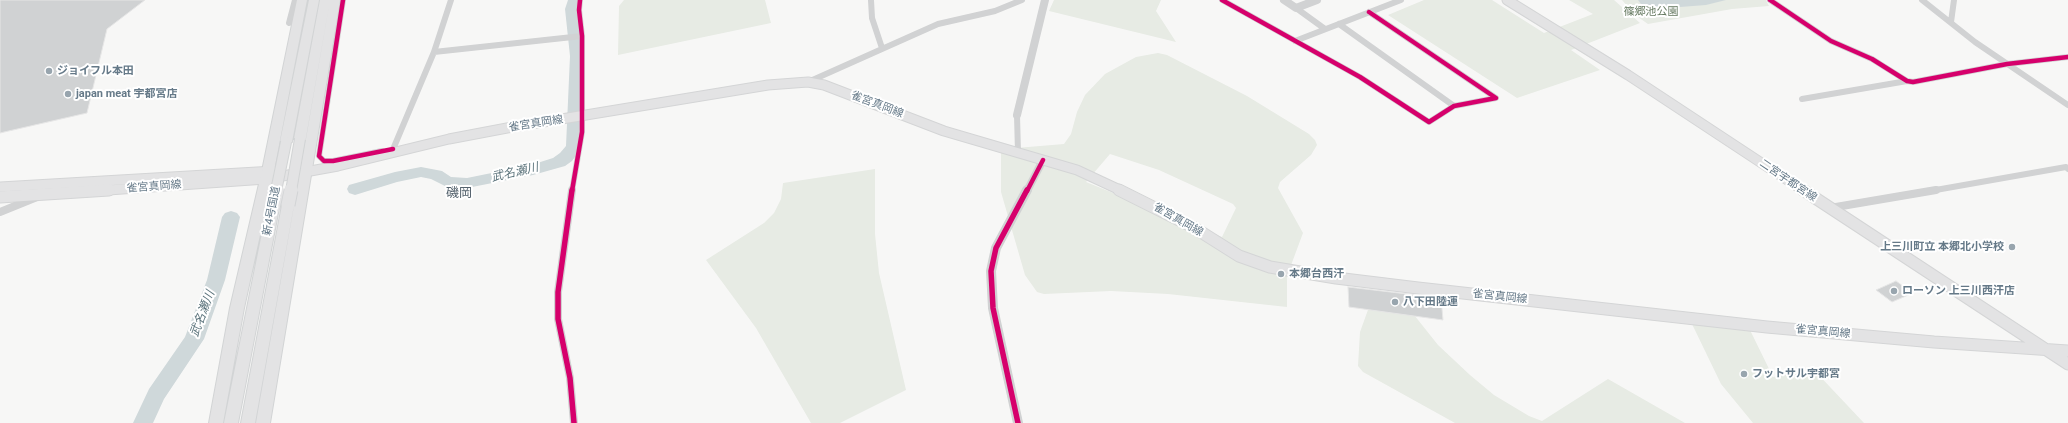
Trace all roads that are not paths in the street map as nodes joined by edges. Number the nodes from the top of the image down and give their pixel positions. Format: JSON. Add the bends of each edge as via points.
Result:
{"nodes":[{"id":1,"x":294,"y":0,"type":"edge"},
{"id":2,"x":302,"y":0,"type":"edge"},
{"id":3,"x":314,"y":0,"type":"edge"},
{"id":4,"x":325,"y":0,"type":"edge"},
{"id":5,"x":335,"y":0,"type":"edge"},
{"id":6,"x":343,"y":0,"type":"edge"},
{"id":7,"x":451,"y":0,"type":"edge"},
{"id":8,"x":580,"y":0,"type":"edge"},
{"id":9,"x":871,"y":0,"type":"edge"},
{"id":10,"x":1022,"y":0,"type":"edge"},
{"id":11,"x":1045,"y":0,"type":"edge"},
{"id":12,"x":1222,"y":0,"type":"edge"},
{"id":13,"x":1284,"y":0,"type":"edge"},
{"id":14,"x":1317,"y":0,"type":"edge"},
{"id":15,"x":1400,"y":0,"type":"edge"},
{"id":16,"x":1508,"y":0,"type":"edge"},
{"id":17,"x":1770,"y":0,"type":"edge"},
{"id":18,"x":1922,"y":0,"type":"edge"},
{"id":19,"x":1954,"y":0,"type":"edge"},
{"id":20,"x":1296,"y":8,"type":"junction"},
{"id":21,"x":1369,"y":12,"type":"junction"},
{"id":22,"x":1951,"y":22,"type":"junction"},
{"id":23,"x":289,"y":23,"type":"dead end"},
{"id":24,"x":1339,"y":24,"type":"junction"},
{"id":25,"x":1325,"y":29,"type":"junction"},
{"id":26,"x":582,"y":36,"type":"junction"},
{"id":27,"x":1295,"y":41,"type":"junction"},
{"id":28,"x":882,"y":48,"type":"junction"},
{"id":29,"x":434,"y":52,"type":"junction"},
{"id":30,"x":2068,"y":57,"type":"edge"},
{"id":31,"x":2007,"y":64,"type":"junction"},
{"id":32,"x":1907,"y":81,"type":"junction"},
{"id":33,"x":808,"y":82,"type":"junction"},
{"id":34,"x":1802,"y":99,"type":"dead end"},
{"id":35,"x":2068,"y":105,"type":"edge"},
{"id":36,"x":1454,"y":106,"type":"junction"},
{"id":37,"x":1017,"y":115,"type":"joint"},
{"id":38,"x":583,"y":116,"type":"junction"},
{"id":39,"x":392,"y":151,"type":"junction"},
{"id":40,"x":1018,"y":153,"type":"junction"},
{"id":41,"x":1043,"y":160,"type":"junction"},
{"id":42,"x":2068,"y":169,"type":"edge"},
{"id":43,"x":306,"y":171,"type":"junction"},
{"id":44,"x":267,"y":175,"type":"junction"},
{"id":45,"x":0,"y":187,"type":"edge"},
{"id":46,"x":39,"y":195,"type":"junction"},
{"id":47,"x":0,"y":197,"type":"edge"},
{"id":48,"x":1830,"y":208,"type":"junction"},
{"id":49,"x":0,"y":212,"type":"edge"},
{"id":50,"x":2047,"y":350,"type":"junction"},
{"id":51,"x":2068,"y":351,"type":"edge"},
{"id":52,"x":2068,"y":364,"type":"edge"},
{"id":53,"x":216,"y":423,"type":"edge"},
{"id":54,"x":231,"y":423,"type":"edge"},
{"id":55,"x":248,"y":423,"type":"edge"},
{"id":56,"x":263,"y":423,"type":"edge"},
{"id":57,"x":574,"y":423,"type":"edge"},
{"id":58,"x":1018,"y":423,"type":"edge"}],
"edges":[{"from":1,"to":23,"type":"street"},
{"from":2,"to":44,"type":"highway"},
{"from":3,"to":54,"type":"highway","name":"新4号国道","bridge":true},
{"from":4,"to":55,"type":"highway","name":"新4号国道","bridge":true},
{"from":5,"to":43,"type":"highway"},
{"from":6,"to":39,"type":"street","via":[[319,156],[324,161],[333,161]]},
{"from":7,"to":29,"type":"street"},
{"from":8,"to":26,"type":"street"},
{"from":9,"to":28,"type":"street","via":[[872,18]]},
{"from":10,"to":28,"type":"street","via":[[995,11],[938,24]]},
{"from":11,"to":37,"type":"street"},
{"from":12,"to":27,"type":"street"},
{"from":13,"to":20,"type":"street"},
{"from":14,"to":20,"type":"street"},
{"from":15,"to":21,"type":"street"},
{"from":16,"to":48,"type":"main road","name":"二宮宇都宮線","via":[[1634,79]]},
{"from":17,"to":32,"type":"street","via":[[1831,41],[1872,59]]},
{"from":18,"to":22,"type":"street"},
{"from":19,"to":22,"type":"street"},
{"from":20,"to":25,"type":"street"},
{"from":21,"to":24,"type":"street"},
{"from":21,"to":36,"type":"street","via":[[1496,98]]},
{"from":22,"to":31,"type":"street"},
{"from":24,"to":25,"type":"street"},
{"from":24,"to":36,"type":"street"},
{"from":25,"to":27,"type":"street"},
{"from":26,"to":29,"type":"street"},
{"from":26,"to":38,"type":"street"},
{"from":27,"to":36,"type":"street","via":[[1360,77],[1430,122]]},
{"from":28,"to":33,"type":"street"},
{"from":29,"to":39,"type":"street"},
{"from":30,"to":31,"type":"street"},
{"from":31,"to":32,"type":"street"},
{"from":31,"to":35,"type":"street"},
{"from":32,"to":34,"type":"street"},
{"from":33,"to":38,"type":"main road","name":"雀宮真岡線","via":[[768,85]]},
{"from":33,"to":40,"type":"main road","name":"雀宮真岡線","via":[[824,85],[944,131]]},
{"from":37,"to":40,"type":"street"},
{"from":38,"to":39,"type":"main road","name":"雀宮真岡線","via":[[466,135]]},
{"from":38,"to":57,"type":"street","via":[[558,292],[558,319],[570,378]]},
{"from":39,"to":43,"type":"main road","name":"雀宮真岡線"},
{"from":40,"to":41,"type":"main road","name":"雀宮真岡線"},
{"from":41,"to":50,"type":"main road","name":"雀宮真岡線","via":[[1077,170],[1144,201],[1193,227],[1239,256],[1286,270],[1418,288],[1759,326]]},
{"from":41,"to":58,"type":"street","via":[[996,248],[991,271],[993,308]]},
{"from":42,"to":48,"type":"street","via":[[2066,167]]},
{"from":43,"to":44,"type":"main road","name":"雀宮真岡線"},
{"from":43,"to":56,"type":"highway"},
{"from":44,"to":45,"type":"main road","name":"雀宮真岡線"},
{"from":44,"to":46,"type":"main road","name":"雀宮真岡線"},
{"from":44,"to":53,"type":"highway","via":[[237,308]]},
{"from":46,"to":47,"type":"main road","name":"雀宮真岡線"},
{"from":46,"to":49,"type":"street"},
{"from":48,"to":50,"type":"main road","name":"二宮宇都宮線"},
{"from":50,"to":51,"type":"main road","name":"雀宮真岡線"},
{"from":50,"to":52,"type":"main road","name":"二宮宇都宮線"}]}
